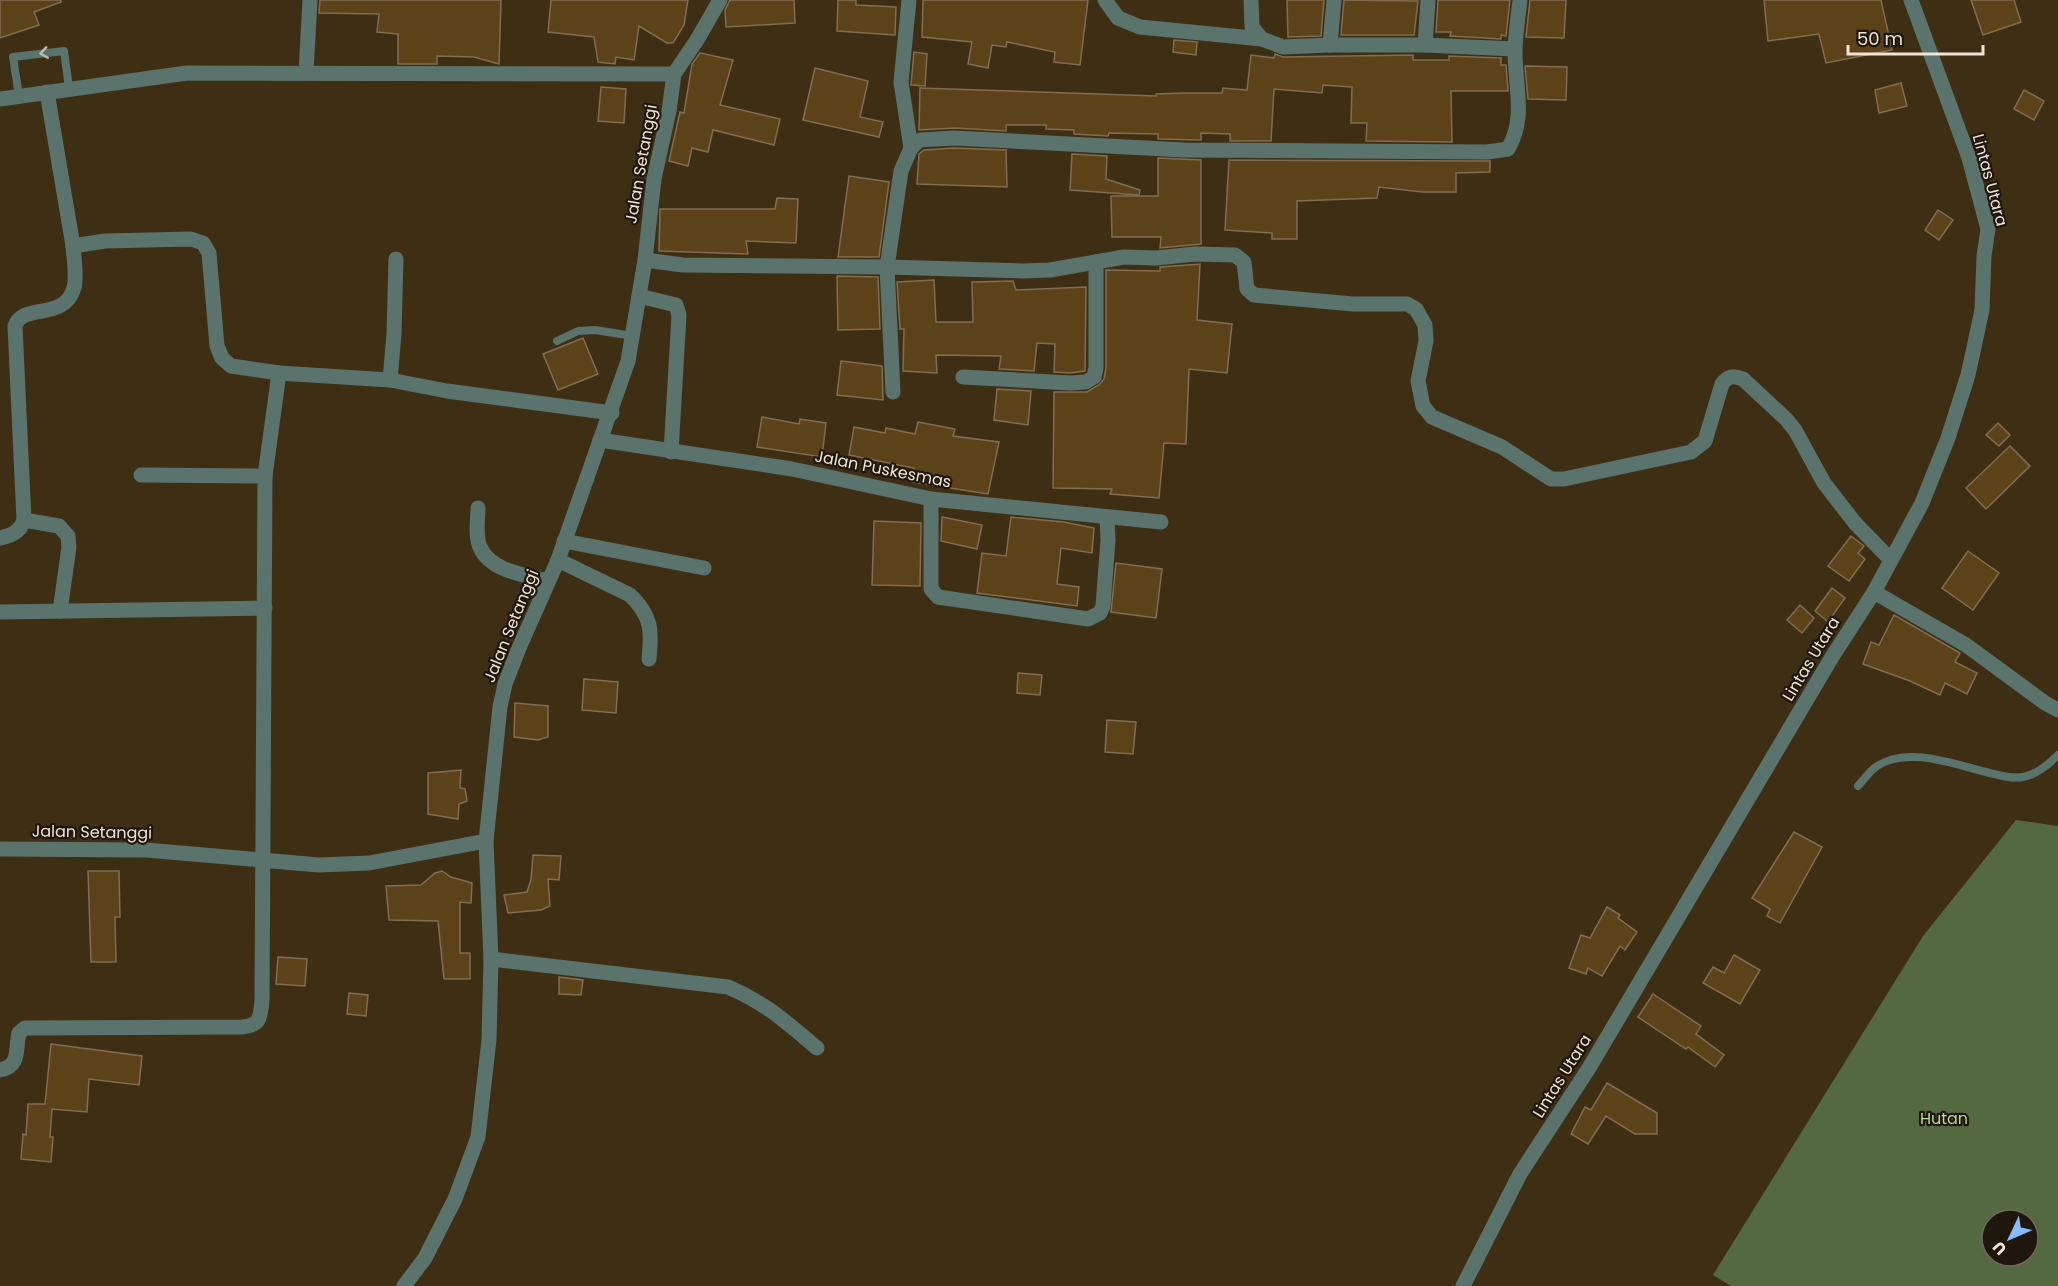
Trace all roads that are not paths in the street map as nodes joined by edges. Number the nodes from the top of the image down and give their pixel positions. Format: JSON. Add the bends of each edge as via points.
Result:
{"nodes":[{"id":1,"x":310,"y":0,"type":"edge"},
{"id":2,"x":720,"y":0,"type":"edge"},
{"id":3,"x":909,"y":0,"type":"edge"},
{"id":4,"x":1106,"y":0,"type":"edge"},
{"id":5,"x":1251,"y":0,"type":"edge"},
{"id":6,"x":1334,"y":0,"type":"edge"},
{"id":7,"x":1428,"y":0,"type":"edge"},
{"id":8,"x":1520,"y":0,"type":"edge"},
{"id":9,"x":1911,"y":0,"type":"edge"},
{"id":10,"x":1262,"y":39,"type":"junction"},
{"id":11,"x":1330,"y":45,"type":"junction"},
{"id":12,"x":1425,"y":45,"type":"junction"},
{"id":13,"x":1515,"y":49,"type":"junction"},
{"id":14,"x":306,"y":72,"type":"junction"},
{"id":15,"x":674,"y":74,"type":"junction"},
{"id":16,"x":69,"y":88,"type":"junction"},
{"id":17,"x":47,"y":92,"type":"junction"},
{"id":18,"x":19,"y":96,"type":"junction"},
{"id":19,"x":0,"y":99,"type":"edge"},
{"id":20,"x":911,"y":148,"type":"junction"},
{"id":21,"x":73,"y":246,"type":"junction"},
{"id":22,"x":396,"y":259,"type":"dead end"},
{"id":23,"x":645,"y":260,"type":"junction"},
{"id":24,"x":1096,"y":262,"type":"junction"},
{"id":25,"x":887,"y":267,"type":"junction"},
{"id":26,"x":639,"y":297,"type":"junction"},
{"id":27,"x":633,"y":336,"type":"junction"},
{"id":28,"x":557,"y":341,"type":"dead end"},
{"id":29,"x":279,"y":373,"type":"junction"},
{"id":30,"x":963,"y":377,"type":"dead end"},
{"id":31,"x":390,"y":380,"type":"junction"},
{"id":32,"x":893,"y":392,"type":"dead end"},
{"id":33,"x":612,"y":413,"type":"junction"},
{"id":34,"x":600,"y":440,"type":"junction"},
{"id":35,"x":671,"y":452,"type":"junction"},
{"id":36,"x":141,"y":475,"type":"dead end"},
{"id":37,"x":265,"y":476,"type":"junction"},
{"id":38,"x":931,"y":499,"type":"junction"},
{"id":39,"x":478,"y":508,"type":"dead end"},
{"id":40,"x":1107,"y":518,"type":"junction"},
{"id":41,"x":24,"y":520,"type":"junction"},
{"id":42,"x":1161,"y":522,"type":"dead end"},
{"id":43,"x":0,"y":538,"type":"edge"},
{"id":44,"x":564,"y":541,"type":"junction"},
{"id":45,"x":558,"y":560,"type":"junction"},
{"id":46,"x":1891,"y":560,"type":"junction"},
{"id":47,"x":704,"y":568,"type":"dead end"},
{"id":48,"x":547,"y":581,"type":"junction"},
{"id":49,"x":1874,"y":592,"type":"junction"},
{"id":50,"x":265,"y":608,"type":"junction"},
{"id":51,"x":60,"y":611,"type":"junction"},
{"id":52,"x":0,"y":612,"type":"edge"},
{"id":53,"x":649,"y":659,"type":"dead end"},
{"id":54,"x":2058,"y":710,"type":"edge"},
{"id":55,"x":2058,"y":755,"type":"edge"},
{"id":56,"x":1858,"y":786,"type":"dead end"},
{"id":57,"x":486,"y":840,"type":"junction"},
{"id":58,"x":0,"y":849,"type":"edge"},
{"id":59,"x":262,"y":860,"type":"junction"},
{"id":60,"x":491,"y":959,"type":"junction"},
{"id":61,"x":817,"y":1048,"type":"dead end"},
{"id":62,"x":0,"y":1070,"type":"edge"},
{"id":63,"x":404,"y":1286,"type":"edge"},
{"id":64,"x":1463,"y":1286,"type":"edge"}],
"edges":[{"from":1,"to":14,"type":"street"},
{"from":2,"to":15,"type":"street","name":"Jalan Setanggi"},
{"from":3,"to":20,"type":"street","via":[[901,82]]},
{"from":4,"to":10,"type":"street","via":[[1118,18],[1140,27]]},
{"from":5,"to":10,"type":"street","via":[[1252,27]]},
{"from":6,"to":11,"type":"street"},
{"from":7,"to":12,"type":"street"},
{"from":8,"to":13,"type":"street"},
{"from":9,"to":46,"type":"street","name":"Lintas Utara","via":[[1968,158],[1988,229],[1982,310],[1968,375],[1922,503]]},
{"from":10,"to":11,"type":"street","via":[[1283,47]]},
{"from":11,"to":12,"type":"street"},
{"from":12,"to":13,"type":"street"},
{"from":13,"to":20,"type":"street","via":[[1519,119],[1508,149],[1184,150],[954,138],[920,140]]},
{"from":14,"to":15,"type":"street"},
{"from":14,"to":16,"type":"street","via":[[187,73]]},
{"from":15,"to":23,"type":"street","name":"Jalan Setanggi","via":[[654,179]]},
{"from":16,"to":17,"type":"street"},
{"from":16,"to":18,"type":"lane","one_way":true,"via":[[64,51],[13,57]]},
{"from":17,"to":18,"type":"street"},
{"from":17,"to":21,"type":"street"},
{"from":18,"to":19,"type":"street"},
{"from":20,"to":25,"type":"street","via":[[901,171]]},
{"from":21,"to":29,"type":"street","via":[[105,241],[198,240],[209,254],[217,346],[222,358],[231,366]]},
{"from":21,"to":41,"type":"street","via":[[75,286],[70,298],[49,311],[19,317],[15,326]]},
{"from":22,"to":31,"type":"street"},
{"from":23,"to":25,"type":"street","via":[[683,266]]},
{"from":23,"to":26,"type":"street","name":"Jalan Setanggi"},
{"from":24,"to":25,"type":"street","via":[[1023,272]]},
{"from":24,"to":30,"type":"street","via":[[1094,377],[1086,382]]},
{"from":24,"to":46,"type":"street","via":[[1124,257],[1234,255],[1244,262],[1247,289],[1254,295],[1353,304],[1407,304],[1416,309],[1425,326],[1418,381],[1423,406],[1432,417],[1503,447],[1551,479],[1691,452],[1705,441],[1722,384],[1735,376],[1790,424],[1824,483]]},
{"from":25,"to":32,"type":"street"},
{"from":26,"to":27,"type":"street","name":"Jalan Setanggi"},
{"from":26,"to":35,"type":"street","via":[[676,305],[679,315]]},
{"from":27,"to":28,"type":"lane","via":[[595,330]]},
{"from":27,"to":33,"type":"street","name":"Jalan Setanggi"},
{"from":29,"to":31,"type":"street"},
{"from":29,"to":37,"type":"street"},
{"from":31,"to":33,"type":"street"},
{"from":33,"to":34,"type":"street","name":"Jalan Setanggi"},
{"from":34,"to":35,"type":"street","name":"Jalan Puskesmas"},
{"from":34,"to":44,"type":"street","name":"Jalan Setanggi"},
{"from":35,"to":38,"type":"street","name":"Jalan Puskesmas","via":[[792,470]]},
{"from":36,"to":37,"type":"street"},
{"from":37,"to":50,"type":"street"},
{"from":38,"to":40,"type":"street","name":"Jalan Puskesmas"},
{"from":38,"to":40,"type":"street","via":[[931,589],[938,597],[1088,619],[1100,613],[1103,606]]},
{"from":39,"to":48,"type":"street","via":[[479,546],[489,559]]},
{"from":40,"to":42,"type":"street","name":"Jalan Puskesmas"},
{"from":41,"to":43,"type":"street","via":[[13,534]]},
{"from":41,"to":51,"type":"street","via":[[58,526],[68,536]]},
{"from":44,"to":45,"type":"street","name":"Jalan Setanggi"},
{"from":44,"to":47,"type":"street"},
{"from":45,"to":48,"type":"street","name":"Jalan Setanggi"},
{"from":45,"to":53,"type":"street","via":[[630,595],[638,603],[652,636]]},
{"from":46,"to":49,"type":"street","name":"Lintas Utara"},
{"from":48,"to":57,"type":"street","name":"Jalan Setanggi","via":[[505,684]]},
{"from":49,"to":54,"type":"street","via":[[1966,645]]},
{"from":49,"to":64,"type":"street","name":"Lintas Utara","via":[[1589,1068],[1520,1174]]},
{"from":50,"to":51,"type":"street"},
{"from":50,"to":59,"type":"street"},
{"from":51,"to":52,"type":"street"},
{"from":55,"to":56,"type":"lane","via":[[2047,766],[2024,777],[1907,757],[1877,766]]},
{"from":57,"to":59,"type":"street","name":"Jalan Setanggi","via":[[369,863],[319,865]]},
{"from":57,"to":60,"type":"street"},
{"from":58,"to":59,"type":"street","name":"Jalan Setanggi","via":[[146,850]]},
{"from":59,"to":62,"type":"street","via":[[262,1001],[256,1023],[242,1027],[25,1028],[20,1033],[17,1058]]},
{"from":60,"to":61,"type":"street","via":[[728,987],[769,1008]]},
{"from":60,"to":63,"type":"street","via":[[489,1040],[478,1137],[455,1199],[425,1258]]}]}
